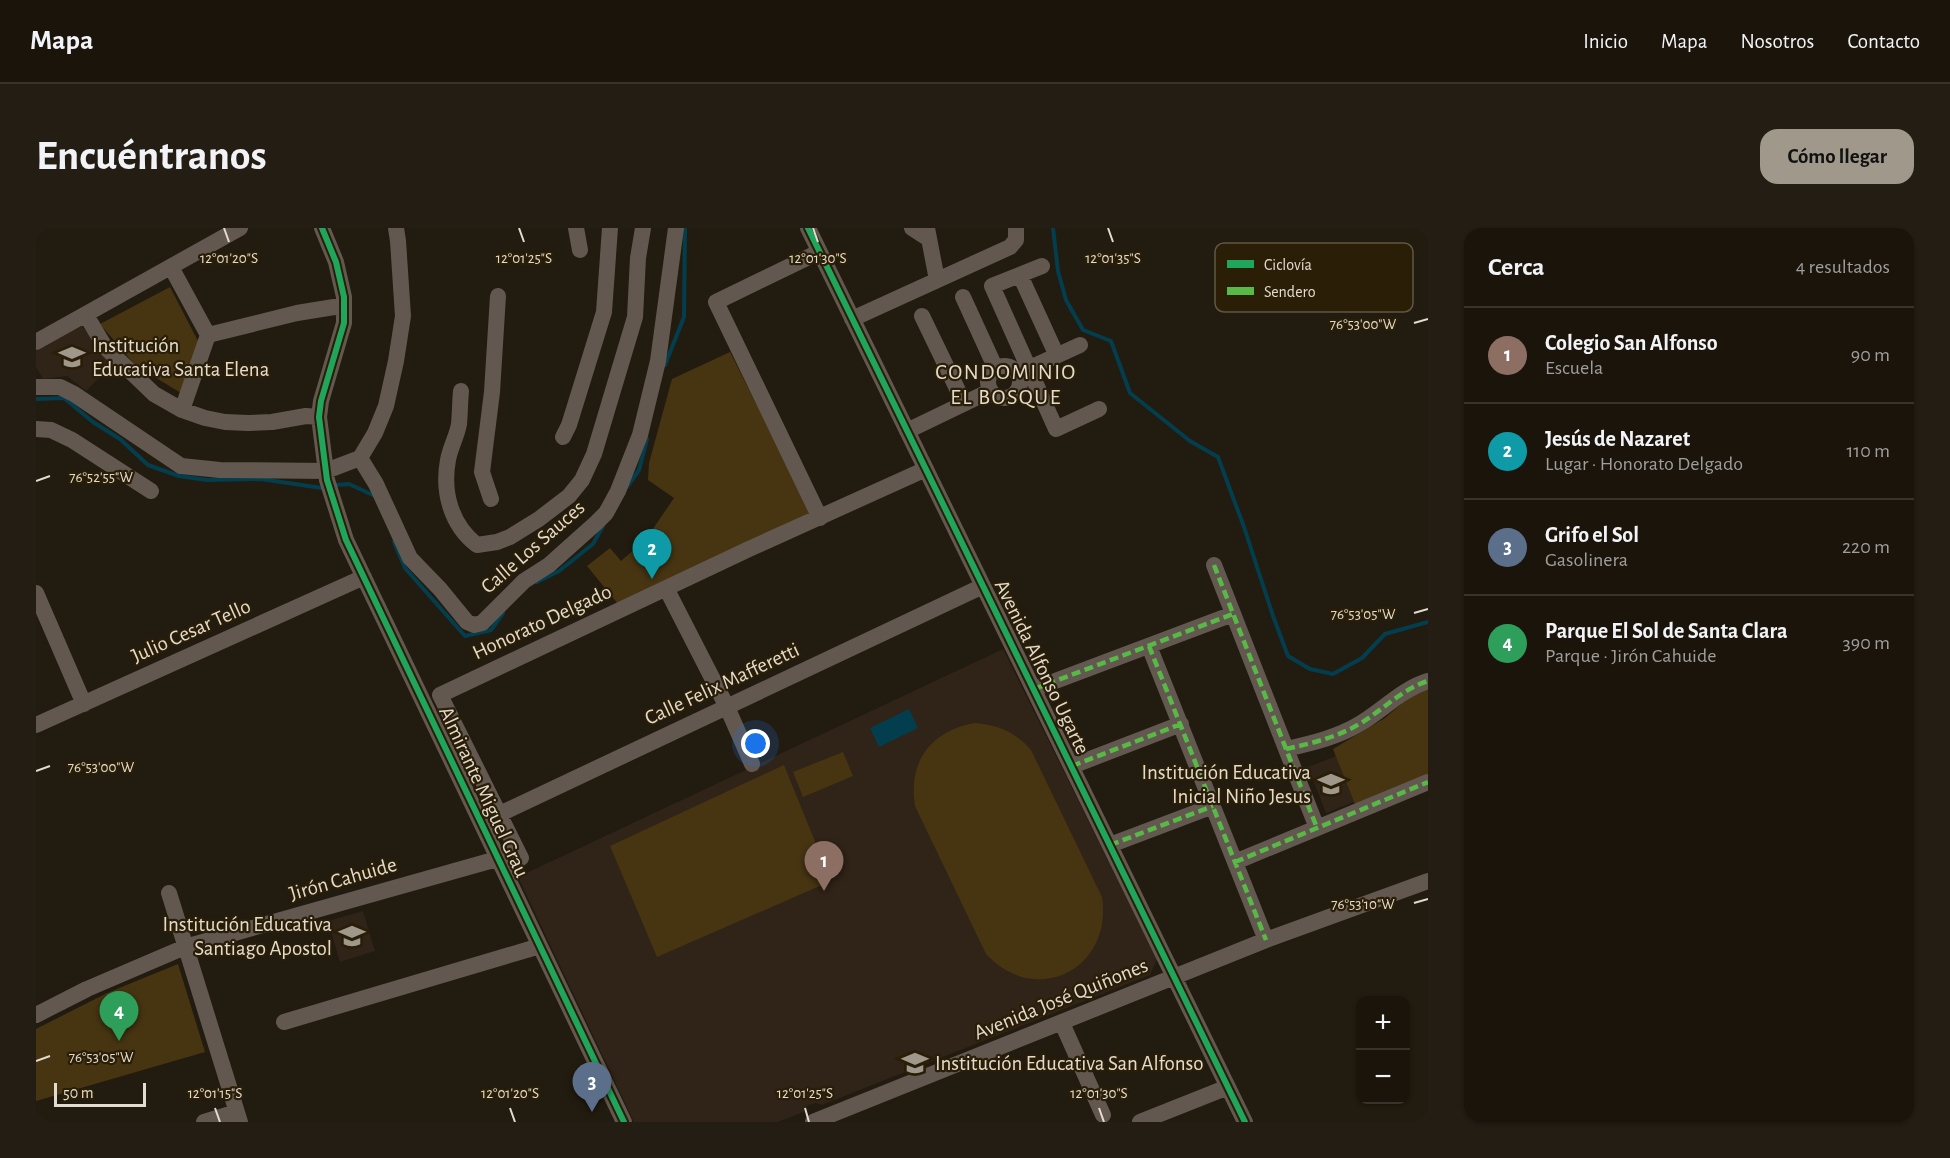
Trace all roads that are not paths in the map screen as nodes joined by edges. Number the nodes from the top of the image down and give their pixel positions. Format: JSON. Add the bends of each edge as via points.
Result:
{"nodes":[{"id":1,"x":240,"y":228,"type":"edge"},
{"id":2,"x":322,"y":228,"type":"edge"},
{"id":3,"x":396,"y":228,"type":"edge"},
{"id":4,"x":576,"y":228,"type":"edge"},
{"id":5,"x":610,"y":228,"type":"edge"},
{"id":6,"x":643,"y":228,"type":"edge"},
{"id":7,"x":676,"y":228,"type":"edge"},
{"id":8,"x":808,"y":228,"type":"edge"},
{"id":9,"x":912,"y":228,"type":"edge"},
{"id":10,"x":1016,"y":228,"type":"edge"},
{"id":11,"x":928,"y":233,"type":"edge"},
{"id":12,"x":580,"y":250,"type":"dead end"},
{"id":13,"x":819,"y":252,"type":"junction"},
{"id":14,"x":1042,"y":266,"type":"dead end"},
{"id":15,"x":171,"y":267,"type":"junction"},
{"id":16,"x":1020,"y":275,"type":"junction"},
{"id":17,"x":937,"y":280,"type":"junction"},
{"id":18,"x":498,"y":296,"type":"dead end"},
{"id":19,"x":963,"y":297,"type":"dead end"},
{"id":20,"x":344,"y":308,"type":"junction"},
{"id":21,"x":86,"y":315,"type":"junction"},
{"id":22,"x":922,"y":316,"type":"dead end"},
{"id":23,"x":852,"y":319,"type":"junction"},
{"id":24,"x":208,"y":335,"type":"junction"},
{"id":25,"x":36,"y":342,"type":"edge"},
{"id":26,"x":1080,"y":345,"type":"dead end"},
{"id":27,"x":1057,"y":356,"type":"junction"},
{"id":28,"x":995,"y":368,"type":"junction"},
{"id":29,"x":1024,"y":371,"type":"junction"},
{"id":30,"x":36,"y":387,"type":"edge"},
{"id":31,"x":461,"y":391,"type":"dead end"},
{"id":32,"x":990,"y":391,"type":"junction"},
{"id":33,"x":964,"y":404,"type":"junction"},
{"id":34,"x":182,"y":410,"type":"junction"},
{"id":35,"x":1099,"y":410,"type":"dead end"},
{"id":36,"x":319,"y":417,"type":"junction"},
{"id":37,"x":36,"y":429,"type":"edge"},
{"id":38,"x":907,"y":431,"type":"junction"},
{"id":39,"x":564,"y":436,"type":"dead end"},
{"id":40,"x":360,"y":458,"type":"junction"},
{"id":41,"x":926,"y":469,"type":"junction"},
{"id":42,"x":326,"y":471,"type":"junction"},
{"id":43,"x":151,"y":491,"type":"dead end"},
{"id":44,"x":491,"y":499,"type":"dead end"},
{"id":45,"x":820,"y":518,"type":"junction"},
{"id":46,"x":1214,"y":565,"type":"dead end"},
{"id":47,"x":364,"y":577,"type":"junction"},
{"id":48,"x":983,"y":586,"type":"junction"},
{"id":49,"x":666,"y":588,"type":"junction"},
{"id":50,"x":36,"y":593,"type":"edge"},
{"id":51,"x":1233,"y":614,"type":"junction"},
{"id":52,"x":1149,"y":646,"type":"junction"},
{"id":53,"x":1428,"y":681,"type":"edge"},
{"id":54,"x":1034,"y":689,"type":"junction"},
{"id":55,"x":84,"y":704,"type":"junction"},
{"id":56,"x":727,"y":707,"type":"junction"},
{"id":57,"x":1180,"y":724,"type":"junction"},
{"id":58,"x":36,"y":725,"type":"edge"},
{"id":59,"x":1286,"y":749,"type":"junction"},
{"id":60,"x":752,"y":764,"type":"dead end"},
{"id":61,"x":1072,"y":766,"type":"junction"},
{"id":62,"x":1428,"y":782,"type":"edge"},
{"id":63,"x":1213,"y":806,"type":"junction"},
{"id":64,"x":499,"y":814,"type":"junction"},
{"id":65,"x":480,"y":823,"type":"junction"},
{"id":66,"x":1317,"y":828,"type":"junction"},
{"id":67,"x":1110,"y":845,"type":"junction"},
{"id":68,"x":521,"y":858,"type":"dead end"},
{"id":69,"x":497,"y":859,"type":"junction"},
{"id":70,"x":1235,"y":862,"type":"junction"},
{"id":71,"x":1428,"y":881,"type":"edge"},
{"id":72,"x":169,"y":893,"type":"dead end"},
{"id":73,"x":1266,"y":940,"type":"junction"},
{"id":74,"x":540,"y":946,"type":"junction"},
{"id":75,"x":185,"y":947,"type":"junction"},
{"id":76,"x":1175,"y":977,"type":"junction"},
{"id":77,"x":36,"y":1015,"type":"edge"},
{"id":78,"x":284,"y":1022,"type":"dead end"},
{"id":79,"x":1062,"y":1023,"type":"junction"},
{"id":80,"x":1228,"y":1087,"type":"junction"},
{"id":81,"x":1103,"y":1114,"type":"dead end"},
{"id":82,"x":239,"y":1117,"type":"edge"},
{"id":83,"x":817,"y":1121,"type":"edge"},
{"id":84,"x":204,"y":1122,"type":"edge"},
{"id":85,"x":624,"y":1122,"type":"edge"},
{"id":86,"x":1140,"y":1122,"type":"edge"},
{"id":87,"x":1245,"y":1122,"type":"edge"}],
"edges":[{"from":1,"to":15,"type":"street"},
{"from":2,"to":20,"type":"street","name":"Almirante Miguel Grau","via":[[336,262]]},
{"from":3,"to":40,"type":"street","via":[[403,315],[396,362],[386,406]]},
{"from":4,"to":12,"type":"street"},
{"from":5,"to":39,"type":"street","via":[[604,312]]},
{"from":6,"to":31,"type":"street","via":[[635,317],[594,454],[582,480],[569,496],[539,519],[497,542],[477,545],[453,517],[446,482],[448,459],[459,425]]},
{"from":7,"to":40,"type":"street","name":"Calle Los Sauces","via":[[658,362],[640,435],[618,491],[596,524],[524,581],[482,623],[467,622],[410,558]]},
{"from":8,"to":13,"type":"street","name":"Avenida Alfonso Ugarte"},
{"from":9,"to":11,"type":"street"},
{"from":10,"to":17,"type":"street","via":[[1016,240],[1010,247]]},
{"from":11,"to":17,"type":"street"},
{"from":13,"to":23,"type":"street","name":"Avenida Alfonso Ugarte"},
{"from":13,"to":45,"type":"street","via":[[716,302]]},
{"from":14,"to":16,"type":"street"},
{"from":15,"to":21,"type":"street"},
{"from":15,"to":24,"type":"street"},
{"from":16,"to":27,"type":"street"},
{"from":16,"to":29,"type":"street","via":[[992,286]]},
{"from":17,"to":23,"type":"street"},
{"from":18,"to":44,"type":"street","via":[[482,472]]},
{"from":19,"to":28,"type":"street"},
{"from":20,"to":24,"type":"street","via":[[297,314]]},
{"from":20,"to":36,"type":"street","name":"Almirante Miguel Grau","via":[[344,323]]},
{"from":21,"to":25,"type":"street"},
{"from":21,"to":34,"type":"street","via":[[105,347],[154,394]]},
{"from":22,"to":33,"type":"street"},
{"from":23,"to":38,"type":"street","name":"Avenida Alfonso Ugarte"},
{"from":24,"to":34,"type":"street"},
{"from":26,"to":27,"type":"street"},
{"from":27,"to":29,"type":"street"},
{"from":28,"to":29,"type":"street","via":[[1000,365]]},
{"from":28,"to":32,"type":"street","via":[[988,375]]},
{"from":29,"to":32,"type":"street","via":[[1015,394],[1005,398]]},
{"from":29,"to":35,"type":"street","via":[[1056,429]]},
{"from":30,"to":42,"type":"street","via":[[60,387],[74,394],[182,466]]},
{"from":32,"to":33,"type":"street"},
{"from":33,"to":38,"type":"street"},
{"from":34,"to":36,"type":"street","via":[[205,418],[248,423]]},
{"from":36,"to":42,"type":"street","name":"Almirante Miguel Grau"},
{"from":37,"to":43,"type":"street","via":[[51,430],[72,440]]},
{"from":38,"to":41,"type":"street","name":"Avenida Alfonso Ugarte"},
{"from":40,"to":42,"type":"street"},
{"from":41,"to":45,"type":"street","name":"Honorato Delgado"},
{"from":41,"to":48,"type":"street","name":"Avenida Alfonso Ugarte"},
{"from":42,"to":47,"type":"street","name":"Almirante Miguel Grau","via":[[346,540]]},
{"from":45,"to":49,"type":"street","name":"Honorato Delgado"},
{"from":46,"to":51,"type":"street"},
{"from":47,"to":55,"type":"street","name":"Julio Cesar Tello"},
{"from":47,"to":65,"type":"street","name":"Almirante Miguel Grau"},
{"from":48,"to":54,"type":"street","name":"Avenida Alfonso Ugarte"},
{"from":48,"to":56,"type":"street","name":"Calle Felix Mafferetti"},
{"from":49,"to":56,"type":"street"},
{"from":49,"to":64,"type":"street","name":"Honorato Delgado","via":[[440,695]]},
{"from":50,"to":55,"type":"street"},
{"from":51,"to":52,"type":"street"},
{"from":51,"to":59,"type":"street"},
{"from":52,"to":54,"type":"street"},
{"from":52,"to":57,"type":"street"},
{"from":53,"to":59,"type":"street","via":[[1404,692],[1348,731]]},
{"from":54,"to":61,"type":"street","name":"Avenida Alfonso Ugarte"},
{"from":55,"to":58,"type":"street","name":"Julio Cesar Tello"},
{"from":56,"to":60,"type":"street"},
{"from":56,"to":64,"type":"street","name":"Calle Felix Mafferetti"},
{"from":57,"to":61,"type":"street"},
{"from":57,"to":63,"type":"street"},
{"from":59,"to":66,"type":"street"},
{"from":61,"to":67,"type":"street","name":"Avenida Alfonso Ugarte"},
{"from":62,"to":66,"type":"street"},
{"from":63,"to":67,"type":"street"},
{"from":63,"to":70,"type":"street"},
{"from":64,"to":65,"type":"street","name":"Calle Felix Mafferetti"},
{"from":64,"to":68,"type":"street","name":"Honorato Delgado"},
{"from":65,"to":69,"type":"street","name":"Almirante Miguel Grau"},
{"from":66,"to":70,"type":"street"},
{"from":67,"to":76,"type":"street","name":"Avenida Alfonso Ugarte"},
{"from":69,"to":74,"type":"street","name":"Almirante Miguel Grau"},
{"from":69,"to":75,"type":"street","name":"Jirón Cahuide"},
{"from":70,"to":73,"type":"street"},
{"from":71,"to":73,"type":"street","name":"Avenida José Quiñones"},
{"from":72,"to":75,"type":"street"},
{"from":73,"to":76,"type":"street","name":"Avenida José Quiñones"},
{"from":74,"to":78,"type":"street"},
{"from":74,"to":85,"type":"street","name":"Almirante Miguel Grau"},
{"from":75,"to":77,"type":"street","name":"Jirón Cahuide"},
{"from":75,"to":82,"type":"street"},
{"from":76,"to":79,"type":"street","name":"Avenida José Quiñones"},
{"from":76,"to":80,"type":"street","name":"Avenida Alfonso Ugarte"},
{"from":79,"to":81,"type":"street"},
{"from":79,"to":83,"type":"street","name":"Avenida José Quiñones"},
{"from":80,"to":86,"type":"street"},
{"from":80,"to":87,"type":"street","name":"Avenida Alfonso Ugarte"},
{"from":82,"to":84,"type":"street"}]}
